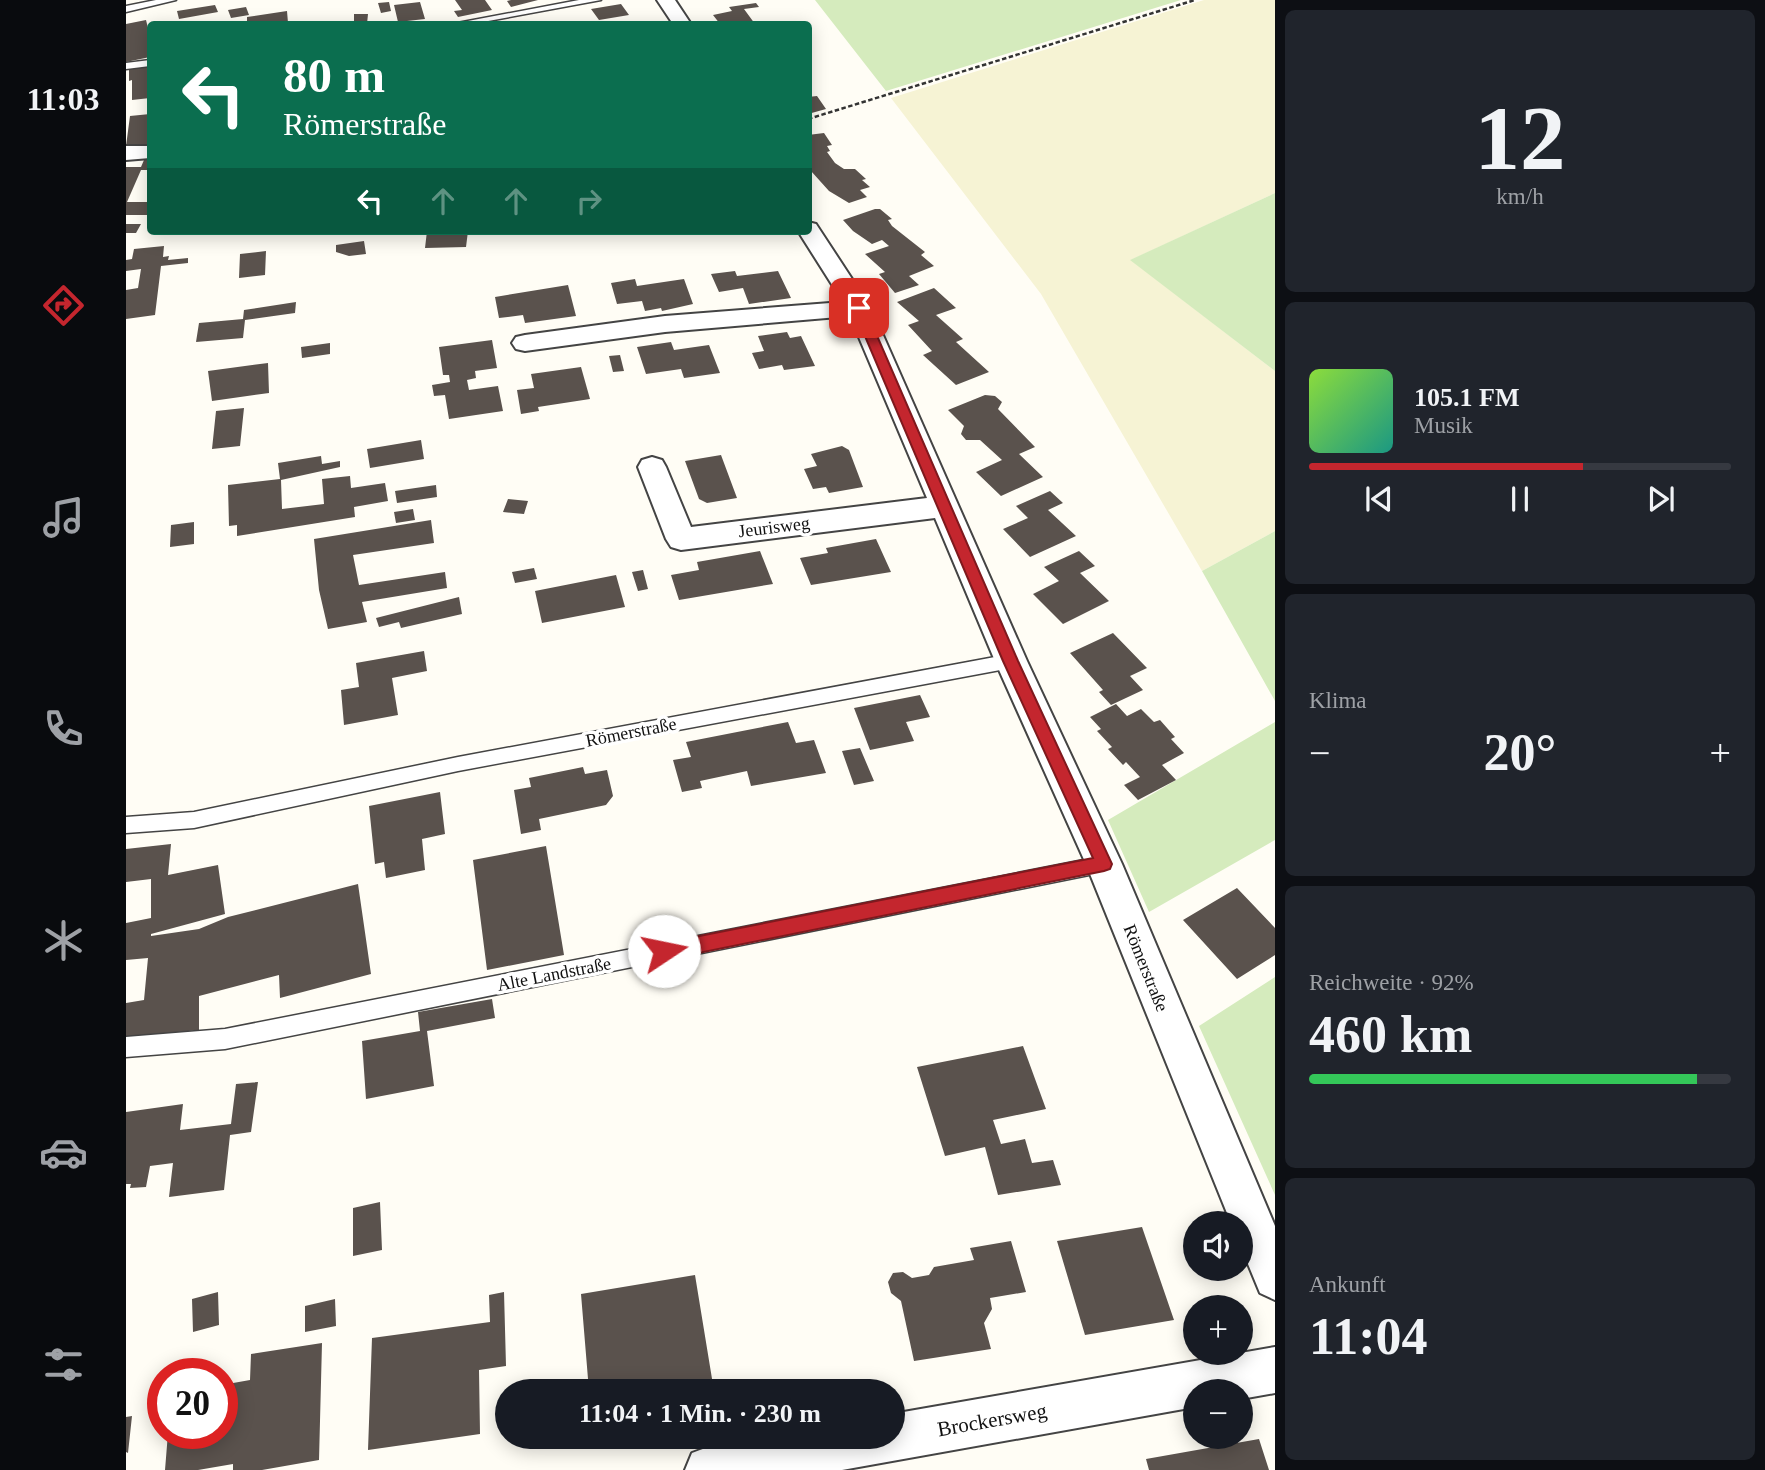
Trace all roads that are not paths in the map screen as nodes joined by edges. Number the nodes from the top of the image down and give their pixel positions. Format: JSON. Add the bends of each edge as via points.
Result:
{"nodes":[{"id":1,"x":171,"y":0,"type":"edge"},
{"id":2,"x":596,"y":0,"type":"edge"},
{"id":3,"x":666,"y":0,"type":"edge"},
{"id":4,"x":126,"y":9,"type":"edge"},
{"id":5,"x":474,"y":21,"type":"edge"},
{"id":6,"x":680,"y":21,"type":"edge"},
{"id":7,"x":147,"y":63,"type":"edge"},
{"id":8,"x":126,"y":66,"type":"edge"},
{"id":9,"x":147,"y":152,"type":"edge"},
{"id":10,"x":126,"y":153,"type":"edge"},
{"id":11,"x":812,"y":235,"type":"edge"},
{"id":12,"x":859,"y":308,"type":"junction"},
{"id":13,"x":525,"y":343,"type":"dead end"},
{"id":14,"x":652,"y":467,"type":"dead end"},
{"id":15,"x":945,"y":506,"type":"junction"},
{"id":16,"x":1011,"y":661,"type":"junction"},
{"id":17,"x":126,"y":825,"type":"edge"},
{"id":18,"x":1104,"y":864,"type":"junction"},
{"id":19,"x":126,"y":1047,"type":"edge"},
{"id":20,"x":1275,"y":1279,"type":"edge"},
{"id":21,"x":1275,"y":1370,"type":"edge"},
{"id":22,"x":709,"y":1470,"type":"edge"}],
"edges":[{"from":1,"to":4,"type":"lane"},
{"from":2,"to":5,"type":"lane"},
{"from":3,"to":6,"type":"street"},
{"from":7,"to":8,"type":"lane"},
{"from":9,"to":10,"type":"street"},
{"from":11,"to":12,"type":"street","name":"Römerstraße"},
{"from":12,"to":13,"type":"street","via":[[665,324]]},
{"from":12,"to":15,"type":"street","name":"Römerstraße"},
{"from":14,"to":15,"type":"street","name":"Jeurisweg","via":[[681,539]]},
{"from":15,"to":16,"type":"street","name":"Römerstraße"},
{"from":16,"to":17,"type":"lane","name":"Römerstraße","via":[[458,764],[194,820]]},
{"from":16,"to":18,"type":"street","name":"Römerstraße"},
{"from":18,"to":19,"type":"lane","name":"Alte Landstraße","via":[[225,1039]]},
{"from":18,"to":20,"type":"street","name":"Römerstraße"},
{"from":21,"to":22,"type":"street","name":"Brockersweg"}]}
